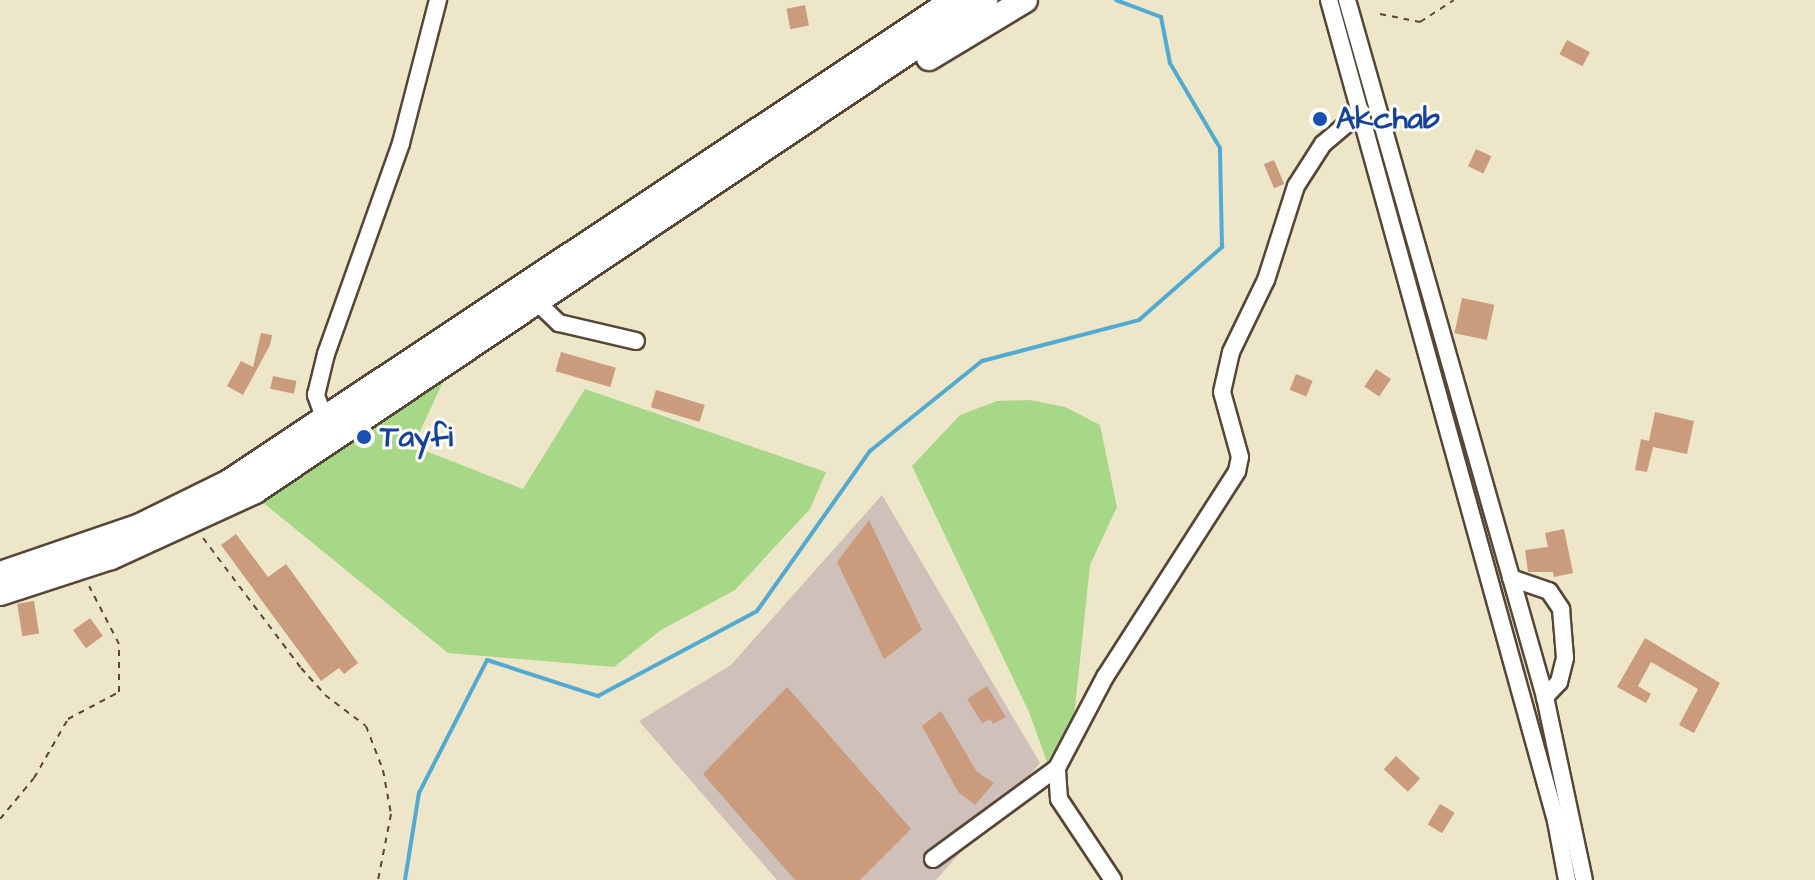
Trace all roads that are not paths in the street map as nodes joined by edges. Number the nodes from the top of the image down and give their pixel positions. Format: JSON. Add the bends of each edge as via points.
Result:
{"nodes":[{"id":1,"x":438,"y":0,"type":"edge"},
{"id":2,"x":924,"y":0,"type":"edge"},
{"id":3,"x":954,"y":0,"type":"edge"},
{"id":4,"x":985,"y":0,"type":"edge"},
{"id":5,"x":1025,"y":0,"type":"edge"},
{"id":6,"x":1329,"y":0,"type":"edge"},
{"id":7,"x":1350,"y":4,"type":"edge"},
{"id":8,"x":802,"y":99,"type":"junction"},
{"id":9,"x":834,"y":105,"type":"junction"},
{"id":10,"x":1361,"y":112,"type":"junction"},
{"id":11,"x":536,"y":301,"type":"junction"},
{"id":12,"x":636,"y":341,"type":"dead end"},
{"id":13,"x":325,"y":420,"type":"junction"},
{"id":14,"x":0,"y":574,"type":"edge"},
{"id":15,"x":1511,"y":578,"type":"junction"},
{"id":16,"x":0,"y":593,"type":"edge"},
{"id":17,"x":1545,"y":697,"type":"junction"},
{"id":18,"x":1057,"y":768,"type":"junction"},
{"id":19,"x":933,"y":859,"type":"dead end"},
{"id":20,"x":1113,"y":880,"type":"edge"},
{"id":21,"x":1567,"y":880,"type":"edge"},
{"id":22,"x":1584,"y":880,"type":"edge"}],
"edges":[{"from":1,"to":13,"type":"street","via":[[401,143],[326,354],[316,395]]},
{"from":2,"to":8,"type":"highway","via":[[843,59]]},
{"from":3,"to":8,"type":"highway"},
{"from":4,"to":9,"type":"highway"},
{"from":5,"to":9,"type":"highway","via":[[881,86]]},
{"from":6,"to":10,"type":"street"},
{"from":7,"to":15,"type":"street"},
{"from":8,"to":13,"type":"highway"},
{"from":9,"to":11,"type":"highway"},
{"from":10,"to":18,"type":"street","via":[[1323,144],[1296,186],[1266,280],[1231,352],[1222,392],[1240,457],[1237,471],[1105,677]]},
{"from":10,"to":21,"type":"street","via":[[1556,821]]},
{"from":11,"to":12,"type":"street","via":[[559,323]]},
{"from":11,"to":16,"type":"highway","via":[[255,491],[193,523]]},
{"from":13,"to":14,"type":"highway","via":[[191,504]]},
{"from":15,"to":17,"type":"street"},
{"from":15,"to":17,"type":"street","via":[[1549,591],[1561,609],[1565,658],[1559,682]]},
{"from":17,"to":22,"type":"street"},
{"from":18,"to":19,"type":"street"},
{"from":18,"to":20,"type":"street","via":[[1059,799]]}]}
